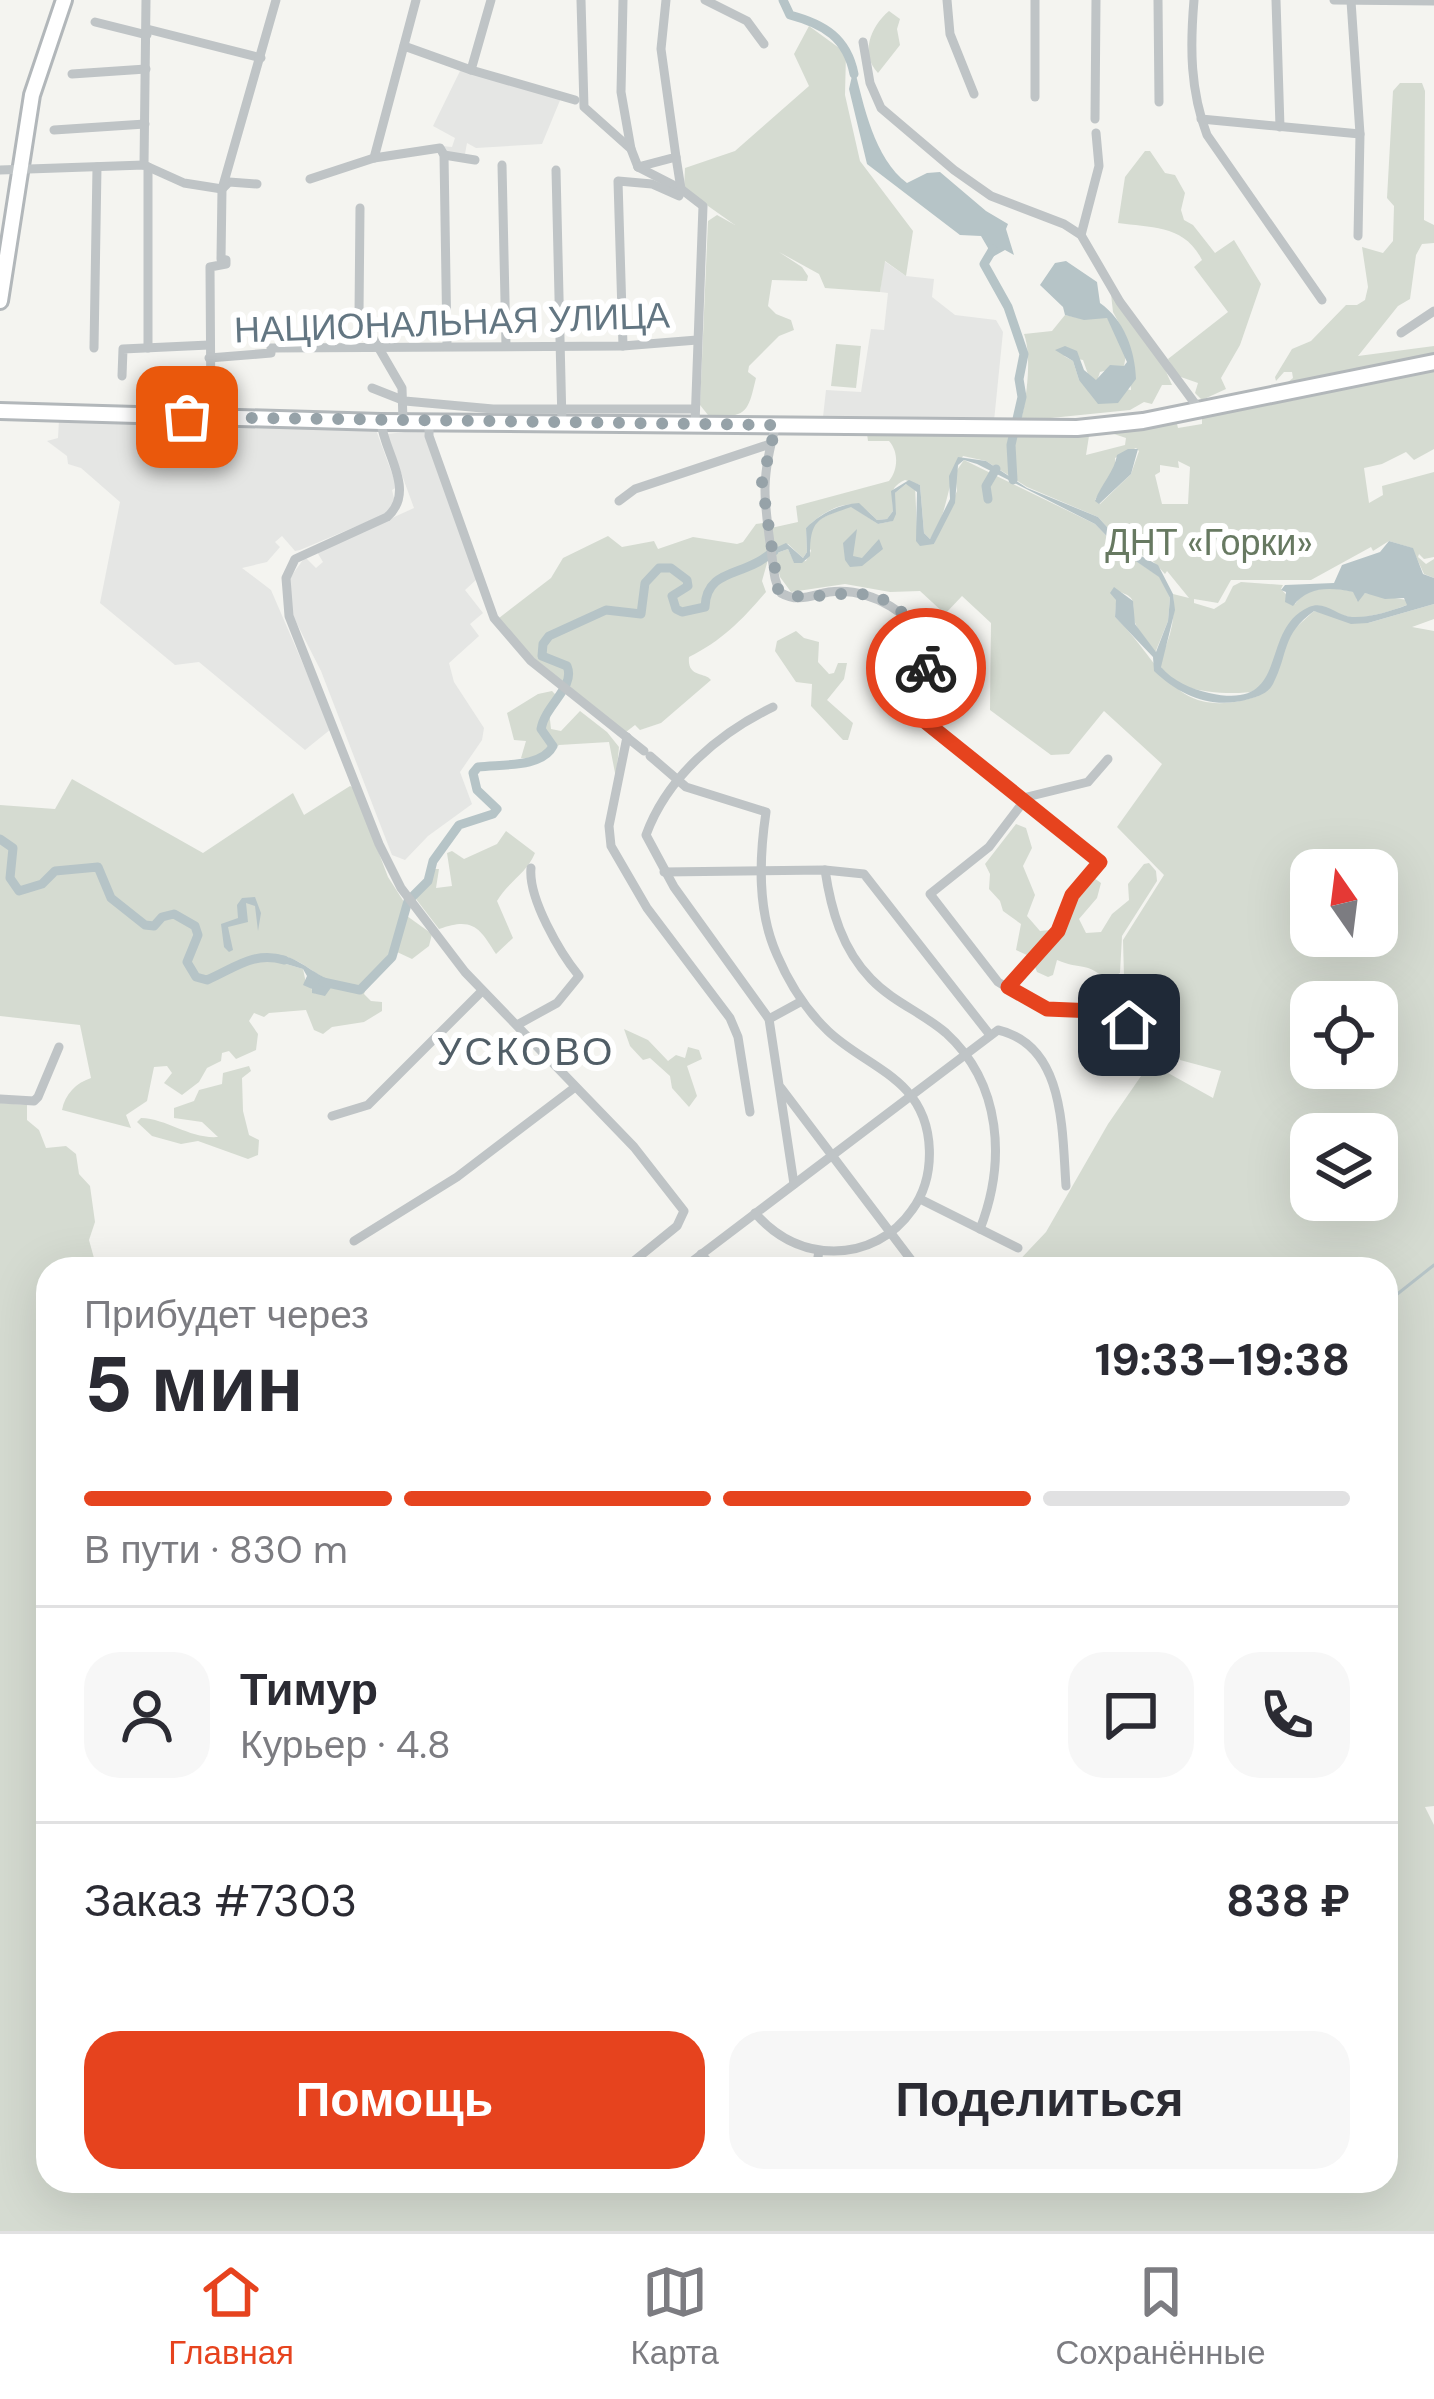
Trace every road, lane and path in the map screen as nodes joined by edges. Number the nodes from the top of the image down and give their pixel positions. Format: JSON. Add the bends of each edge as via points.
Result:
{"nodes":[{"id":1,"x":64,"y":0,"type":"edge"},
{"id":2,"x":146,"y":0,"type":"edge"},
{"id":3,"x":276,"y":0,"type":"edge"},
{"id":4,"x":416,"y":0,"type":"edge"},
{"id":5,"x":490,"y":0,"type":"edge"},
{"id":6,"x":581,"y":0,"type":"edge"},
{"id":7,"x":623,"y":0,"type":"edge"},
{"id":8,"x":666,"y":0,"type":"edge"},
{"id":9,"x":705,"y":0,"type":"edge"},
{"id":10,"x":947,"y":0,"type":"edge"},
{"id":11,"x":1035,"y":0,"type":"edge"},
{"id":12,"x":1096,"y":0,"type":"edge"},
{"id":13,"x":1158,"y":0,"type":"edge"},
{"id":14,"x":1194,"y":0,"type":"edge"},
{"id":15,"x":1276,"y":0,"type":"edge"},
{"id":16,"x":1334,"y":0,"type":"edge"},
{"id":17,"x":1351,"y":1,"type":"edge"},
{"id":18,"x":1434,"y":2,"type":"edge"},
{"id":19,"x":94,"y":22,"type":"dead end"},
{"id":20,"x":147,"y":32,"type":"junction"},
{"id":21,"x":862,"y":42,"type":"dead end"},
{"id":22,"x":764,"y":44,"type":"dead end"},
{"id":23,"x":404,"y":46,"type":"junction"},
{"id":24,"x":261,"y":58,"type":"junction"},
{"id":25,"x":146,"y":69,"type":"junction"},
{"id":26,"x":470,"y":70,"type":"junction"},
{"id":27,"x":72,"y":74,"type":"dead end"},
{"id":28,"x":974,"y":94,"type":"dead end"},
{"id":29,"x":1035,"y":97,"type":"dead end"},
{"id":30,"x":574,"y":100,"type":"dead end"},
{"id":31,"x":1160,"y":102,"type":"dead end"},
{"id":32,"x":1095,"y":119,"type":"dead end"},
{"id":33,"x":1201,"y":119,"type":"junction"},
{"id":34,"x":146,"y":124,"type":"junction"},
{"id":35,"x":1280,"y":127,"type":"junction"},
{"id":36,"x":54,"y":130,"type":"dead end"},
{"id":37,"x":1096,"y":133,"type":"dead end"},
{"id":38,"x":1360,"y":134,"type":"junction"},
{"id":39,"x":631,"y":149,"type":"junction"},
{"id":40,"x":442,"y":152,"type":"junction"},
{"id":41,"x":676,"y":157,"type":"junction"},
{"id":42,"x":374,"y":158,"type":"junction"},
{"id":43,"x":475,"y":160,"type":"dead end"},
{"id":44,"x":502,"y":165,"type":"dead end"},
{"id":45,"x":146,"y":166,"type":"junction"},
{"id":46,"x":638,"y":166,"type":"junction"},
{"id":47,"x":97,"y":167,"type":"junction"},
{"id":48,"x":0,"y":170,"type":"edge"},
{"id":49,"x":556,"y":170,"type":"dead end"},
{"id":50,"x":19,"y":171,"type":"junction"},
{"id":51,"x":310,"y":179,"type":"dead end"},
{"id":52,"x":257,"y":184,"type":"dead end"},
{"id":53,"x":222,"y":188,"type":"junction"},
{"id":54,"x":681,"y":189,"type":"junction"},
{"id":55,"x":360,"y":208,"type":"dead end"},
{"id":56,"x":1082,"y":236,"type":"junction"},
{"id":57,"x":1358,"y":236,"type":"dead end"},
{"id":58,"x":1322,"y":300,"type":"dead end"},
{"id":59,"x":0,"y":301,"type":"edge"},
{"id":60,"x":1434,"y":311,"type":"edge"},
{"id":61,"x":1401,"y":333,"type":"dead end"},
{"id":62,"x":697,"y":340,"type":"junction"},
{"id":63,"x":209,"y":345,"type":"junction"},
{"id":64,"x":378,"y":345,"type":"junction"},
{"id":65,"x":447,"y":345,"type":"junction"},
{"id":66,"x":506,"y":346,"type":"junction"},
{"id":67,"x":623,"y":346,"type":"junction"},
{"id":68,"x":562,"y":347,"type":"junction"},
{"id":69,"x":94,"y":348,"type":"dead end"},
{"id":70,"x":148,"y":349,"type":"junction"},
{"id":71,"x":209,"y":358,"type":"junction"},
{"id":72,"x":1434,"y":362,"type":"edge"},
{"id":73,"x":122,"y":376,"type":"dead end"},
{"id":74,"x":372,"y":388,"type":"dead end"},
{"id":75,"x":405,"y":400,"type":"junction"},
{"id":76,"x":1199,"y":410,"type":"junction"},
{"id":77,"x":0,"y":412,"type":"edge"},
{"id":78,"x":562,"y":416,"type":"junction"},
{"id":79,"x":695,"y":417,"type":"junction"},
{"id":80,"x":211,"y":418,"type":"junction"},
{"id":81,"x":381,"y":422,"type":"junction"},
{"id":82,"x":403,"y":422,"type":"junction"},
{"id":83,"x":429,"y":423,"type":"junction"},
{"id":84,"x":776,"y":425,"type":"junction"},
{"id":85,"x":770,"y":444,"type":"junction"},
{"id":86,"x":619,"y":501,"type":"dead end"},
{"id":87,"x":772,"y":706,"type":"dead end"},
{"id":88,"x":627,"y":737,"type":"junction"},
{"id":89,"x":1108,"y":759,"type":"dead end"},
{"id":90,"x":678,"y":782,"type":"junction"},
{"id":91,"x":1024,"y":799,"type":"junction"},
{"id":92,"x":531,"y":868,"type":"dead end"},
{"id":93,"x":761,"y":870,"type":"junction"},
{"id":94,"x":825,"y":870,"type":"junction"},
{"id":95,"x":664,"y":872,"type":"junction"},
{"id":96,"x":1008,"y":987,"type":"junction"},
{"id":97,"x":482,"y":991,"type":"junction"},
{"id":98,"x":802,"y":1001,"type":"junction"},
{"id":99,"x":770,"y":1019,"type":"junction"},
{"id":100,"x":517,"y":1024,"type":"junction"},
{"id":101,"x":1129,"y":1025,"type":"dead end"},
{"id":102,"x":990,"y":1036,"type":"junction"},
{"id":103,"x":59,"y":1047,"type":"dead end"},
{"id":104,"x":965,"y":1055,"type":"junction"},
{"id":105,"x":778,"y":1084,"type":"junction"},
{"id":106,"x":574,"y":1088,"type":"junction"},
{"id":107,"x":910,"y":1094,"type":"junction"},
{"id":108,"x":0,"y":1099,"type":"edge"},
{"id":109,"x":750,"y":1112,"type":"dead end"},
{"id":110,"x":332,"y":1116,"type":"dead end"},
{"id":111,"x":832,"y":1155,"type":"junction"},
{"id":112,"x":794,"y":1184,"type":"junction"},
{"id":113,"x":1066,"y":1186,"type":"dead end"},
{"id":114,"x":920,"y":1199,"type":"junction"},
{"id":115,"x":755,"y":1213,"type":"junction"},
{"id":116,"x":980,"y":1229,"type":"junction"},
{"id":117,"x":890,"y":1233,"type":"junction"},
{"id":118,"x":354,"y":1241,"type":"dead end"},
{"id":119,"x":1018,"y":1247,"type":"dead end"},
{"id":120,"x":819,"y":1250,"type":"junction"},
{"id":121,"x":701,"y":1254,"type":"junction"},
{"id":122,"x":640,"y":1257,"type":"edge"},
{"id":123,"x":697,"y":1257,"type":"edge"},
{"id":124,"x":704,"y":1257,"type":"edge"},
{"id":125,"x":818,"y":1257,"type":"edge"},
{"id":126,"x":909,"y":1257,"type":"edge"}],
"edges":[{"from":1,"to":50,"type":"main road","via":[[34,85]]},
{"from":2,"to":20,"type":"street"},
{"from":3,"to":24,"type":"street"},
{"from":4,"to":23,"type":"street"},
{"from":5,"to":26,"type":"street"},
{"from":6,"to":39,"type":"street","via":[[584,107]]},
{"from":7,"to":39,"type":"street","via":[[621,92]]},
{"from":8,"to":41,"type":"street","via":[[662,49]]},
{"from":9,"to":22,"type":"street","via":[[747,21]]},
{"from":10,"to":28,"type":"street","via":[[950,34]]},
{"from":11,"to":29,"type":"street"},
{"from":12,"to":32,"type":"street"},
{"from":13,"to":31,"type":"street"},
{"from":14,"to":33,"type":"street","via":[[1190,54]]},
{"from":15,"to":35,"type":"street"},
{"from":16,"to":17,"type":"street"},
{"from":17,"to":18,"type":"street"},
{"from":17,"to":38,"type":"street"},
{"from":19,"to":20,"type":"street"},
{"from":20,"to":24,"type":"street"},
{"from":20,"to":25,"type":"street"},
{"from":21,"to":56,"type":"street","via":[[881,108],[992,196]]},
{"from":23,"to":26,"type":"street"},
{"from":23,"to":42,"type":"street"},
{"from":24,"to":53,"type":"street"},
{"from":25,"to":27,"type":"street"},
{"from":25,"to":34,"type":"street"},
{"from":26,"to":30,"type":"street"},
{"from":33,"to":35,"type":"street"},
{"from":33,"to":58,"type":"street"},
{"from":34,"to":36,"type":"street"},
{"from":34,"to":45,"type":"street"},
{"from":35,"to":38,"type":"street"},
{"from":37,"to":56,"type":"street","via":[[1098,175]]},
{"from":38,"to":57,"type":"street"},
{"from":39,"to":46,"type":"street"},
{"from":40,"to":42,"type":"street"},
{"from":40,"to":43,"type":"street"},
{"from":40,"to":65,"type":"street"},
{"from":41,"to":46,"type":"street"},
{"from":41,"to":54,"type":"street"},
{"from":42,"to":51,"type":"street"},
{"from":44,"to":66,"type":"street"},
{"from":45,"to":47,"type":"street"},
{"from":45,"to":53,"type":"street","via":[[184,184]]},
{"from":45,"to":70,"type":"street"},
{"from":46,"to":54,"type":"street"},
{"from":47,"to":50,"type":"street"},
{"from":47,"to":69,"type":"street"},
{"from":48,"to":50,"type":"street"},
{"from":49,"to":68,"type":"street"},
{"from":50,"to":59,"type":"main road"},
{"from":52,"to":53,"type":"street"},
{"from":53,"to":63,"type":"street","via":[[226,264],[210,267]]},
{"from":54,"to":62,"type":"street","via":[[703,206]]},
{"from":54,"to":67,"type":"street","via":[[679,196],[618,181]]},
{"from":55,"to":64,"type":"street","via":[[359,314]]},
{"from":56,"to":76,"type":"street"},
{"from":60,"to":61,"type":"street"},
{"from":62,"to":67,"type":"street","name":"НАЦИОНАЛЬНАЯ УЛИЦА"},
{"from":62,"to":79,"type":"street"},
{"from":63,"to":70,"type":"street"},
{"from":63,"to":71,"type":"street"},
{"from":64,"to":65,"type":"street","name":"НАЦИОНАЛЬНАЯ УЛИЦА"},
{"from":64,"to":71,"type":"street","name":"НАЦИОНАЛЬНАЯ УЛИЦА"},
{"from":64,"to":75,"type":"street"},
{"from":65,"to":66,"type":"street","name":"НАЦИОНАЛЬНАЯ УЛИЦА"},
{"from":66,"to":68,"type":"street","name":"НАЦИОНАЛЬНАЯ УЛИЦА"},
{"from":67,"to":68,"type":"street","name":"НАЦИОНАЛЬНАЯ УЛИЦА"},
{"from":68,"to":78,"type":"street"},
{"from":70,"to":73,"type":"street","via":[[122,350]]},
{"from":71,"to":80,"type":"street"},
{"from":72,"to":76,"type":"main road"},
{"from":74,"to":75,"type":"street"},
{"from":75,"to":78,"type":"street"},
{"from":75,"to":82,"type":"street"},
{"from":76,"to":84,"type":"main road","via":[[1107,426]]},
{"from":77,"to":80,"type":"main road"},
{"from":78,"to":79,"type":"main road"},
{"from":78,"to":83,"type":"main road"},
{"from":79,"to":84,"type":"main road"},
{"from":80,"to":81,"type":"main road"},
{"from":81,"to":82,"type":"main road"},
{"from":81,"to":97,"type":"street","via":[[399,505],[295,560],[286,605],[379,844],[411,902]]},
{"from":82,"to":83,"type":"main road"},
{"from":83,"to":88,"type":"street","via":[[492,615],[556,682]]},
{"from":84,"to":85,"type":"street"},
{"from":85,"to":86,"type":"street"},
{"from":85,"to":91,"type":"street","via":[[762,482],[776,585],[795,599],[840,591],[888,602],[936,645],[902,703]]},
{"from":87,"to":90,"type":"street","via":[[716,740]]},
{"from":88,"to":90,"type":"street"},
{"from":88,"to":109,"type":"street","via":[[611,846],[730,1018]]},
{"from":89,"to":91,"type":"street","via":[[1088,782]]},
{"from":90,"to":93,"type":"street","via":[[766,812]]},
{"from":90,"to":95,"type":"street","via":[[647,831]]},
{"from":91,"to":96,"type":"street","via":[[1099,866],[1072,895],[1058,931]]},
{"from":91,"to":96,"type":"street","via":[[989,847],[930,894]]},
{"from":92,"to":100,"type":"street","via":[[550,928],[579,976],[557,1003]]},
{"from":93,"to":94,"type":"street"},
{"from":93,"to":95,"type":"street"},
{"from":93,"to":98,"type":"street","via":[[770,937]]},
{"from":94,"to":102,"type":"street","via":[[864,874]]},
{"from":94,"to":104,"type":"street","via":[[831,908],[870,978]]},
{"from":95,"to":99,"type":"street"},
{"from":96,"to":101,"type":"street","via":[[1047,1009],[1095,1011]]},
{"from":97,"to":100,"type":"street"},
{"from":97,"to":110,"type":"street","via":[[368,1105]]},
{"from":98,"to":99,"type":"street"},
{"from":98,"to":107,"type":"street","via":[[846,1047]]},
{"from":99,"to":105,"type":"street"},
{"from":100,"to":106,"type":"street"},
{"from":102,"to":104,"type":"street"},
{"from":102,"to":113,"type":"street","via":[[1004,1030],[1044,1061]]},
{"from":103,"to":108,"type":"street","via":[[34,1101]]},
{"from":104,"to":107,"type":"street"},
{"from":104,"to":116,"type":"street","via":[[991,1109],[998,1150]]},
{"from":105,"to":111,"type":"street"},
{"from":105,"to":112,"type":"street"},
{"from":106,"to":118,"type":"street","via":[[457,1177]]},
{"from":106,"to":122,"type":"street","via":[[684,1211]]},
{"from":107,"to":111,"type":"street"},
{"from":107,"to":114,"type":"street","via":[[928,1139]]},
{"from":111,"to":112,"type":"street"},
{"from":111,"to":117,"type":"street"},
{"from":112,"to":115,"type":"street"},
{"from":114,"to":116,"type":"street"},
{"from":114,"to":117,"type":"street"},
{"from":115,"to":120,"type":"street","via":[[782,1238]]},
{"from":115,"to":121,"type":"street"},
{"from":116,"to":119,"type":"street"},
{"from":117,"to":120,"type":"street","via":[[863,1247]]},
{"from":117,"to":126,"type":"street"},
{"from":120,"to":125,"type":"street"},
{"from":121,"to":123,"type":"street"},
{"from":121,"to":124,"type":"street"}]}
